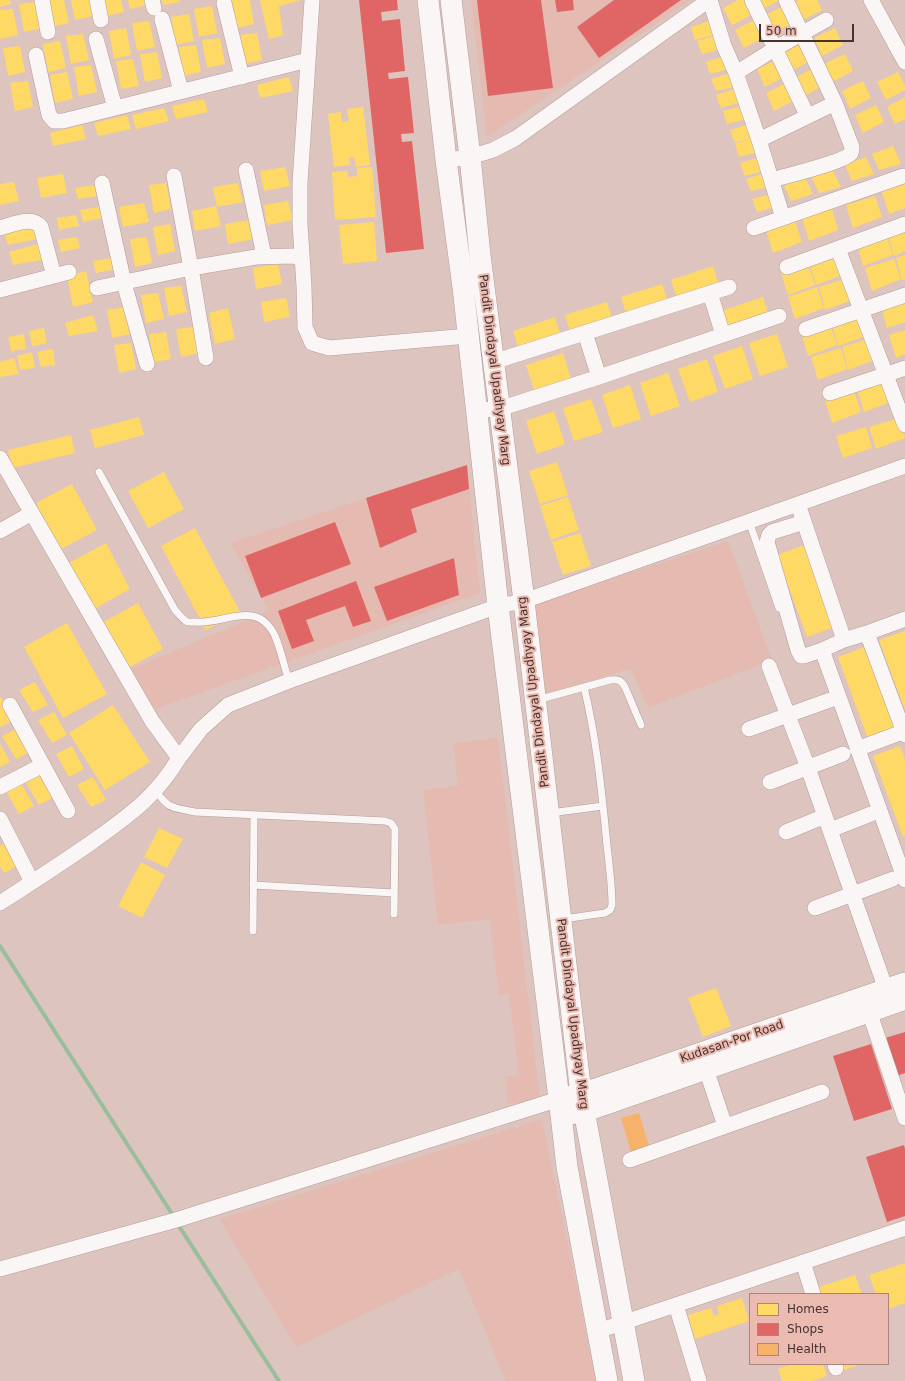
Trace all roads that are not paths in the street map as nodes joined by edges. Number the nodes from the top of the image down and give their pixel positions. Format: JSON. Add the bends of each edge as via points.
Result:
{"nodes":[{"id":1,"x":42,"y":0,"type":"edge"},
{"id":2,"x":96,"y":0,"type":"edge"},
{"id":3,"x":312,"y":0,"type":"edge"},
{"id":4,"x":428,"y":0,"type":"edge"},
{"id":5,"x":451,"y":0,"type":"edge"},
{"id":6,"x":709,"y":0,"type":"edge"},
{"id":7,"x":752,"y":0,"type":"edge"},
{"id":8,"x":786,"y":0,"type":"edge"},
{"id":9,"x":871,"y":0,"type":"edge"},
{"id":10,"x":224,"y":3,"type":"dead end"},
{"id":11,"x":156,"y":9,"type":"edge"},
{"id":12,"x":101,"y":20,"type":"dead end"},
{"id":13,"x":826,"y":20,"type":"dead end"},
{"id":14,"x":48,"y":32,"type":"dead end"},
{"id":15,"x":802,"y":33,"type":"junction"},
{"id":16,"x":96,"y":39,"type":"dead end"},
{"id":17,"x":776,"y":48,"type":"junction"},
{"id":18,"x":36,"y":55,"type":"dead end"},
{"id":19,"x":308,"y":60,"type":"junction"},
{"id":20,"x":905,"y":62,"type":"edge"},
{"id":21,"x":736,"y":73,"type":"junction"},
{"id":22,"x":242,"y":77,"type":"junction"},
{"id":23,"x":181,"y":92,"type":"junction"},
{"id":24,"x":835,"y":103,"type":"junction"},
{"id":25,"x":115,"y":108,"type":"junction"},
{"id":26,"x":808,"y":115,"type":"junction"},
{"id":27,"x":759,"y":140,"type":"junction"},
{"id":28,"x":470,"y":157,"type":"junction"},
{"id":29,"x":446,"y":160,"type":"junction"},
{"id":30,"x":246,"y":170,"type":"dead end"},
{"id":31,"x":174,"y":176,"type":"dead end"},
{"id":32,"x":903,"y":176,"type":"dead end"},
{"id":33,"x":772,"y":180,"type":"junction"},
{"id":34,"x":102,"y":183,"type":"dead end"},
{"id":35,"x":783,"y":218,"type":"junction"},
{"id":36,"x":905,"y":224,"type":"edge"},
{"id":37,"x":0,"y":228,"type":"edge"},
{"id":38,"x":754,"y":228,"type":"dead end"},
{"id":39,"x":838,"y":248,"type":"junction"},
{"id":40,"x":264,"y":256,"type":"junction"},
{"id":41,"x":302,"y":259,"type":"junction"},
{"id":42,"x":787,"y":267,"type":"dead end"},
{"id":43,"x":191,"y":268,"type":"junction"},
{"id":44,"x":69,"y":272,"type":"dead end"},
{"id":45,"x":54,"y":276,"type":"junction"},
{"id":46,"x":124,"y":282,"type":"junction"},
{"id":47,"x":729,"y":287,"type":"dead end"},
{"id":48,"x":97,"y":288,"type":"dead end"},
{"id":49,"x":0,"y":290,"type":"edge"},
{"id":50,"x":710,"y":293,"type":"junction"},
{"id":51,"x":905,"y":295,"type":"edge"},
{"id":52,"x":862,"y":310,"type":"junction"},
{"id":53,"x":779,"y":316,"type":"dead end"},
{"id":54,"x":806,"y":329,"type":"dead end"},
{"id":55,"x":585,"y":333,"type":"junction"},
{"id":56,"x":723,"y":335,"type":"junction"},
{"id":57,"x":468,"y":336,"type":"junction"},
{"id":58,"x":206,"y":358,"type":"dead end"},
{"id":59,"x":493,"y":362,"type":"junction"},
{"id":60,"x":147,"y":364,"type":"dead end"},
{"id":61,"x":905,"y":368,"type":"edge"},
{"id":62,"x":886,"y":374,"type":"junction"},
{"id":63,"x":599,"y":377,"type":"junction"},
{"id":64,"x":830,"y":393,"type":"dead end"},
{"id":65,"x":499,"y":409,"type":"junction"},
{"id":66,"x":476,"y":410,"type":"junction"},
{"id":67,"x":905,"y":425,"type":"edge"},
{"id":68,"x":0,"y":458,"type":"edge"},
{"id":69,"x":905,"y":466,"type":"edge"},
{"id":70,"x":99,"y":472,"type":"dead end"},
{"id":71,"x":798,"y":504,"type":"junction"},
{"id":72,"x":32,"y":513,"type":"junction"},
{"id":73,"x":749,"y":521,"type":"junction"},
{"id":74,"x":804,"y":522,"type":"junction"},
{"id":75,"x":0,"y":531,"type":"edge"},
{"id":76,"x":524,"y":601,"type":"junction"},
{"id":77,"x":498,"y":606,"type":"junction"},
{"id":78,"x":905,"y":619,"type":"edge"},
{"id":79,"x":787,"y":633,"type":"dead end"},
{"id":80,"x":867,"y":633,"type":"junction"},
{"id":81,"x":844,"y":640,"type":"junction"},
{"id":82,"x":822,"y":650,"type":"junction"},
{"id":83,"x":769,"y":666,"type":"dead end"},
{"id":84,"x":288,"y":681,"type":"junction"},
{"id":85,"x":584,"y":687,"type":"junction"},
{"id":86,"x":830,"y":700,"type":"dead end"},
{"id":87,"x":535,"y":701,"type":"junction"},
{"id":88,"x":10,"y":705,"type":"dead end"},
{"id":89,"x":788,"y":715,"type":"junction"},
{"id":90,"x":642,"y":725,"type":"dead end"},
{"id":91,"x":749,"y":729,"type":"dead end"},
{"id":92,"x":905,"y":733,"type":"edge"},
{"id":93,"x":850,"y":751,"type":"junction"},
{"id":94,"x":179,"y":758,"type":"junction"},
{"id":95,"x":43,"y":765,"type":"junction"},
{"id":96,"x":808,"y":768,"type":"junction"},
{"id":97,"x":770,"y":782,"type":"dead end"},
{"id":98,"x":0,"y":787,"type":"edge"},
{"id":99,"x":156,"y":790,"type":"junction"},
{"id":100,"x":603,"y":806,"type":"junction"},
{"id":101,"x":68,"y":811,"type":"dead end"},
{"id":102,"x":548,"y":813,"type":"junction"},
{"id":103,"x":871,"y":814,"type":"dead end"},
{"id":104,"x":254,"y":815,"type":"junction"},
{"id":105,"x":0,"y":819,"type":"edge"},
{"id":106,"x":828,"y":823,"type":"junction"},
{"id":107,"x":786,"y":832,"type":"dead end"},
{"id":108,"x":900,"y":852,"type":"edge"},
{"id":109,"x":899,"y":880,"type":"edge"},
{"id":110,"x":32,"y":882,"type":"junction"},
{"id":111,"x":254,"y":885,"type":"junction"},
{"id":112,"x":394,"y":893,"type":"junction"},
{"id":113,"x":853,"y":894,"type":"junction"},
{"id":114,"x":0,"y":902,"type":"edge"},
{"id":115,"x":815,"y":908,"type":"dead end"},
{"id":116,"x":394,"y":914,"type":"dead end"},
{"id":117,"x":560,"y":920,"type":"junction"},
{"id":118,"x":253,"y":931,"type":"dead end"},
{"id":119,"x":897,"y":994,"type":"edge"},
{"id":120,"x":869,"y":1011,"type":"junction"},
{"id":121,"x":706,"y":1069,"type":"junction"},
{"id":122,"x":899,"y":1081,"type":"edge"},
{"id":123,"x":822,"y":1092,"type":"dead end"},
{"id":124,"x":583,"y":1102,"type":"junction"},
{"id":125,"x":560,"y":1107,"type":"junction"},
{"id":126,"x":905,"y":1118,"type":"edge"},
{"id":127,"x":725,"y":1126,"type":"junction"},
{"id":128,"x":630,"y":1160,"type":"dead end"},
{"id":129,"x":905,"y":1228,"type":"edge"},
{"id":130,"x":804,"y":1262,"type":"junction"},
{"id":131,"x":0,"y":1269,"type":"edge"},
{"id":132,"x":813,"y":1293,"type":"edge"},
{"id":133,"x":676,"y":1305,"type":"junction"},
{"id":134,"x":623,"y":1323,"type":"junction"},
{"id":135,"x":598,"y":1331,"type":"junction"},
{"id":136,"x":607,"y":1381,"type":"edge"},
{"id":137,"x":634,"y":1381,"type":"edge"},
{"id":138,"x":699,"y":1381,"type":"edge"}],
"edges":[{"from":1,"to":14,"type":"street"},
{"from":2,"to":12,"type":"street"},
{"from":3,"to":19,"type":"street"},
{"from":4,"to":29,"type":"street","name":"Pandit Dindayal Upadhyay Marg"},
{"from":5,"to":28,"type":"street","name":"Pandit Dindayal Upadhyay Marg"},
{"from":6,"to":21,"type":"street"},
{"from":6,"to":28,"type":"street","via":[[516,138],[493,150]]},
{"from":7,"to":17,"type":"street"},
{"from":8,"to":15,"type":"street"},
{"from":9,"to":20,"type":"street"},
{"from":10,"to":22,"type":"street"},
{"from":11,"to":23,"type":"street"},
{"from":13,"to":15,"type":"street"},
{"from":15,"to":17,"type":"street"},
{"from":15,"to":24,"type":"street"},
{"from":16,"to":25,"type":"street"},
{"from":17,"to":21,"type":"street"},
{"from":17,"to":26,"type":"street"},
{"from":18,"to":25,"type":"street","via":[[49,115],[54,121]]},
{"from":19,"to":22,"type":"street"},
{"from":19,"to":41,"type":"street","via":[[300,183]]},
{"from":21,"to":27,"type":"street"},
{"from":22,"to":23,"type":"street"},
{"from":23,"to":25,"type":"street"},
{"from":24,"to":26,"type":"street"},
{"from":24,"to":33,"type":"street","via":[[852,147],[851,153],[836,161]]},
{"from":26,"to":27,"type":"street"},
{"from":27,"to":33,"type":"street"},
{"from":28,"to":29,"type":"street"},
{"from":28,"to":59,"type":"street","name":"Pandit Dindayal Upadhyay Marg"},
{"from":29,"to":57,"type":"street","name":"Pandit Dindayal Upadhyay Marg"},
{"from":30,"to":40,"type":"street"},
{"from":31,"to":43,"type":"street"},
{"from":32,"to":35,"type":"street"},
{"from":33,"to":35,"type":"street"},
{"from":34,"to":46,"type":"street"},
{"from":35,"to":38,"type":"street"},
{"from":36,"to":39,"type":"street"},
{"from":37,"to":45,"type":"street","via":[[24,222],[37,222],[41,227]]},
{"from":39,"to":42,"type":"street"},
{"from":39,"to":52,"type":"street"},
{"from":40,"to":41,"type":"street","via":[[293,256]]},
{"from":40,"to":43,"type":"street"},
{"from":41,"to":57,"type":"street","via":[[305,327],[312,343],[329,348]]},
{"from":43,"to":46,"type":"street"},
{"from":43,"to":58,"type":"street"},
{"from":44,"to":45,"type":"street"},
{"from":45,"to":49,"type":"street"},
{"from":46,"to":48,"type":"street"},
{"from":46,"to":60,"type":"street"},
{"from":47,"to":50,"type":"street"},
{"from":50,"to":55,"type":"street"},
{"from":50,"to":56,"type":"street"},
{"from":51,"to":52,"type":"street"},
{"from":52,"to":54,"type":"street"},
{"from":52,"to":62,"type":"street"},
{"from":53,"to":56,"type":"street"},
{"from":55,"to":59,"type":"street"},
{"from":55,"to":63,"type":"street"},
{"from":56,"to":63,"type":"street"},
{"from":57,"to":66,"type":"street","name":"Pandit Dindayal Upadhyay Marg"},
{"from":59,"to":65,"type":"street","name":"Pandit Dindayal Upadhyay Marg"},
{"from":61,"to":62,"type":"street"},
{"from":62,"to":64,"type":"street"},
{"from":62,"to":67,"type":"street"},
{"from":63,"to":65,"type":"street"},
{"from":65,"to":66,"type":"street"},
{"from":65,"to":76,"type":"street","name":"Pandit Dindayal Upadhyay Marg"},
{"from":66,"to":77,"type":"street","name":"Pandit Dindayal Upadhyay Marg"},
{"from":68,"to":72,"type":"street"},
{"from":69,"to":71,"type":"street"},
{"from":70,"to":84,"type":"lane","via":[[175,610],[187,622],[203,623],[248,615],[258,618],[275,636]]},
{"from":71,"to":73,"type":"street"},
{"from":71,"to":74,"type":"street"},
{"from":72,"to":75,"type":"street"},
{"from":72,"to":94,"type":"street","via":[[152,722]]},
{"from":73,"to":76,"type":"street"},
{"from":73,"to":79,"type":"lane"},
{"from":74,"to":81,"type":"street"},
{"from":74,"to":82,"type":"street","via":[[772,532],[768,535],[767,542],[801,656]]},
{"from":76,"to":77,"type":"street"},
{"from":76,"to":87,"type":"street","name":"Pandit Dindayal Upadhyay Marg"},
{"from":77,"to":84,"type":"street"},
{"from":77,"to":125,"type":"street","name":"Pandit Dindayal Upadhyay Marg"},
{"from":78,"to":80,"type":"street"},
{"from":80,"to":81,"type":"street"},
{"from":80,"to":92,"type":"street"},
{"from":81,"to":82,"type":"street"},
{"from":82,"to":93,"type":"street"},
{"from":83,"to":89,"type":"street"},
{"from":84,"to":94,"type":"street","via":[[228,705],[201,729]]},
{"from":85,"to":87,"type":"lane"},
{"from":85,"to":90,"type":"lane","via":[[617,679],[622,682]]},
{"from":85,"to":100,"type":"lane"},
{"from":86,"to":89,"type":"street"},
{"from":87,"to":102,"type":"street","name":"Pandit Dindayal Upadhyay Marg"},
{"from":88,"to":95,"type":"street"},
{"from":89,"to":91,"type":"street"},
{"from":89,"to":96,"type":"street"},
{"from":92,"to":93,"type":"street"},
{"from":93,"to":96,"type":"street"},
{"from":93,"to":108,"type":"street"},
{"from":94,"to":99,"type":"street"},
{"from":95,"to":98,"type":"street"},
{"from":95,"to":101,"type":"street"},
{"from":96,"to":97,"type":"street"},
{"from":96,"to":106,"type":"street"},
{"from":99,"to":104,"type":"lane","via":[[169,806],[195,812]]},
{"from":99,"to":110,"type":"street","via":[[122,820]]},
{"from":100,"to":102,"type":"lane"},
{"from":100,"to":117,"type":"lane","via":[[612,905],[605,913]]},
{"from":102,"to":117,"type":"street","name":"Pandit Dindayal Upadhyay Marg"},
{"from":103,"to":106,"type":"street"},
{"from":104,"to":111,"type":"lane"},
{"from":104,"to":112,"type":"lane","via":[[392,823],[395,829]]},
{"from":105,"to":110,"type":"street"},
{"from":106,"to":107,"type":"street"},
{"from":106,"to":113,"type":"street"},
{"from":108,"to":109,"type":"street"},
{"from":109,"to":113,"type":"street"},
{"from":110,"to":114,"type":"street"},
{"from":111,"to":112,"type":"lane"},
{"from":111,"to":118,"type":"lane"},
{"from":112,"to":116,"type":"lane"},
{"from":113,"to":115,"type":"street"},
{"from":113,"to":119,"type":"street"},
{"from":117,"to":124,"type":"street","name":"Pandit Dindayal Upadhyay Marg"},
{"from":119,"to":120,"type":"street","name":"Kudasan-Por Road"},
{"from":119,"to":124,"type":"street","name":"Kudasan-Por Road"},
{"from":120,"to":121,"type":"street","name":"Kudasan-Por Road"},
{"from":120,"to":122,"type":"street"},
{"from":121,"to":124,"type":"street","name":"Kudasan-Por Road"},
{"from":121,"to":127,"type":"street"},
{"from":122,"to":126,"type":"street"},
{"from":123,"to":127,"type":"street"},
{"from":124,"to":125,"type":"street","name":"Kudasan-Por Road"},
{"from":124,"to":134,"type":"street","name":"Pandit Dindayal Upadhyay Marg"},
{"from":125,"to":131,"type":"street"},
{"from":125,"to":135,"type":"street","name":"Pandit Dindayal Upadhyay Marg","via":[[567,1167]]},
{"from":127,"to":128,"type":"street"},
{"from":129,"to":130,"type":"street"},
{"from":130,"to":132,"type":"street"},
{"from":130,"to":133,"type":"street"},
{"from":133,"to":134,"type":"street"},
{"from":133,"to":138,"type":"street"},
{"from":134,"to":135,"type":"street"},
{"from":134,"to":137,"type":"street","name":"Pandit Dindayal Upadhyay Marg"},
{"from":135,"to":136,"type":"street","name":"Pandit Dindayal Upadhyay Marg"}]}
